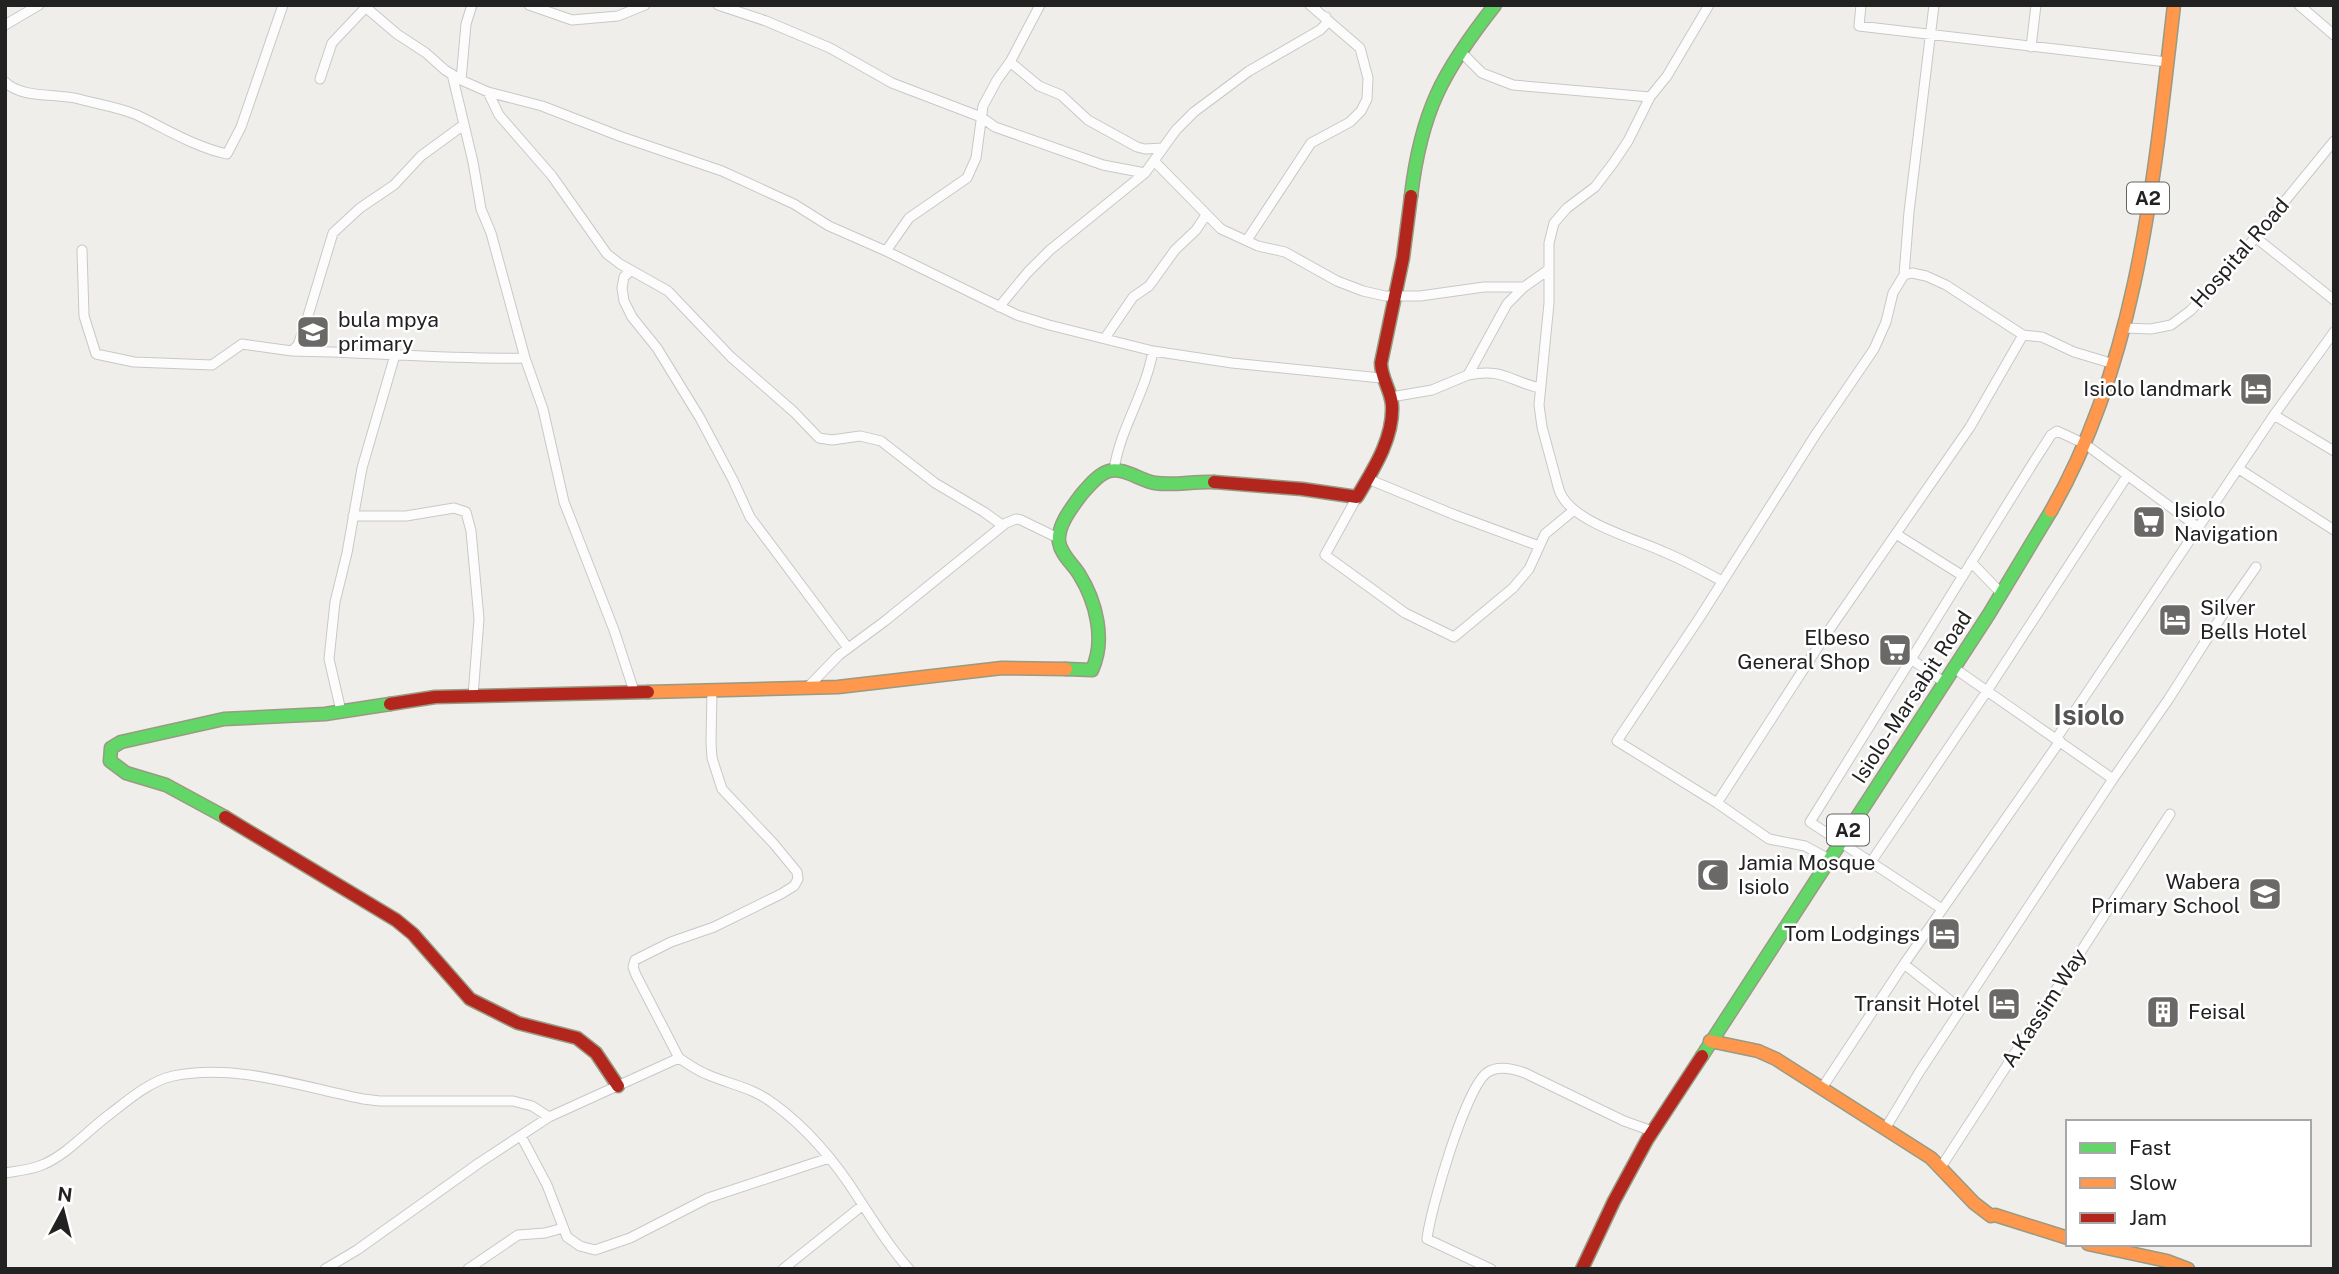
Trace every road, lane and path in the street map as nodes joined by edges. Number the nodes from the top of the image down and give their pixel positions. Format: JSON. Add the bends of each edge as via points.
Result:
{"nodes":[{"id":1,"x":39,"y":5,"type":"edge"},
{"id":2,"x":283,"y":5,"type":"edge"},
{"id":3,"x":472,"y":5,"type":"edge"},
{"id":4,"x":529,"y":5,"type":"edge"},
{"id":5,"x":645,"y":5,"type":"edge"},
{"id":6,"x":718,"y":5,"type":"edge"},
{"id":7,"x":1040,"y":5,"type":"edge"},
{"id":8,"x":1310,"y":5,"type":"edge"},
{"id":9,"x":1495,"y":5,"type":"edge"},
{"id":10,"x":1709,"y":5,"type":"edge"},
{"id":11,"x":1861,"y":5,"type":"edge"},
{"id":12,"x":1934,"y":5,"type":"edge"},
{"id":13,"x":2036,"y":5,"type":"edge"},
{"id":14,"x":2174,"y":5,"type":"edge"},
{"id":15,"x":2299,"y":5,"type":"edge"},
{"id":16,"x":366,"y":6,"type":"edge"},
{"id":17,"x":1326,"y":17,"type":"junction"},
{"id":18,"x":5,"y":25,"type":"edge"},
{"id":19,"x":2334,"y":35,"type":"edge"},
{"id":20,"x":1931,"y":36,"type":"junction"},
{"id":21,"x":2031,"y":47,"type":"junction"},
{"id":22,"x":1460,"y":51,"type":"junction"},
{"id":23,"x":1010,"y":62,"type":"junction"},
{"id":24,"x":2167,"y":62,"type":"junction"},
{"id":25,"x":452,"y":74,"type":"junction"},
{"id":26,"x":320,"y":79,"type":"dead end"},
{"id":27,"x":461,"y":80,"type":"junction"},
{"id":28,"x":5,"y":82,"type":"edge"},
{"id":29,"x":488,"y":92,"type":"junction"},
{"id":30,"x":1650,"y":97,"type":"junction"},
{"id":31,"x":981,"y":117,"type":"junction"},
{"id":32,"x":462,"y":126,"type":"junction"},
{"id":33,"x":2334,"y":141,"type":"edge"},
{"id":34,"x":1162,"y":148,"type":"junction"},
{"id":35,"x":1155,"y":162,"type":"junction"},
{"id":36,"x":1146,"y":173,"type":"junction"},
{"id":37,"x":1206,"y":215,"type":"junction"},
{"id":38,"x":2255,"y":237,"type":"junction"},
{"id":39,"x":1247,"y":240,"type":"junction"},
{"id":40,"x":82,"y":250,"type":"dead end"},
{"id":41,"x":886,"y":251,"type":"junction"},
{"id":42,"x":631,"y":270,"type":"junction"},
{"id":43,"x":1548,"y":270,"type":"junction"},
{"id":44,"x":1904,"y":275,"type":"junction"},
{"id":45,"x":1524,"y":287,"type":"junction"},
{"id":46,"x":1394,"y":296,"type":"junction"},
{"id":47,"x":2334,"y":300,"type":"edge"},
{"id":48,"x":999,"y":307,"type":"junction"},
{"id":49,"x":2124,"y":328,"type":"junction"},
{"id":50,"x":2334,"y":332,"type":"edge"},
{"id":51,"x":2023,"y":335,"type":"junction"},
{"id":52,"x":1105,"y":338,"type":"junction"},
{"id":53,"x":292,"y":351,"type":"junction"},
{"id":54,"x":1153,"y":351,"type":"junction"},
{"id":55,"x":395,"y":355,"type":"junction"},
{"id":56,"x":525,"y":358,"type":"junction"},
{"id":57,"x":2114,"y":364,"type":"junction"},
{"id":58,"x":1468,"y":375,"type":"junction"},
{"id":59,"x":1381,"y":378,"type":"junction"},
{"id":60,"x":1540,"y":388,"type":"junction"},
{"id":61,"x":1391,"y":397,"type":"junction"},
{"id":62,"x":2274,"y":415,"type":"junction"},
{"id":63,"x":2085,"y":444,"type":"junction"},
{"id":64,"x":2334,"y":451,"type":"edge"},
{"id":65,"x":2239,"y":469,"type":"junction"},
{"id":66,"x":1114,"y":470,"type":"junction"},
{"id":67,"x":2127,"y":476,"type":"junction"},
{"id":68,"x":1368,"y":479,"type":"junction"},
{"id":69,"x":1357,"y":497,"type":"junction"},
{"id":70,"x":1574,"y":510,"type":"junction"},
{"id":71,"x":353,"y":516,"type":"junction"},
{"id":72,"x":1002,"y":525,"type":"junction"},
{"id":73,"x":2199,"y":528,"type":"junction"},
{"id":74,"x":2334,"y":530,"type":"edge"},
{"id":75,"x":1896,"y":534,"type":"junction"},
{"id":76,"x":1058,"y":538,"type":"junction"},
{"id":77,"x":1539,"y":546,"type":"junction"},
{"id":78,"x":1971,"y":562,"type":"junction"},
{"id":79,"x":2256,"y":568,"type":"dead end"},
{"id":80,"x":1962,"y":576,"type":"junction"},
{"id":81,"x":1722,"y":581,"type":"junction"},
{"id":82,"x":2001,"y":593,"type":"junction"},
{"id":83,"x":848,"y":648,"type":"junction"},
{"id":84,"x":1911,"y":659,"type":"junction"},
{"id":85,"x":1954,"y":668,"type":"junction"},
{"id":86,"x":1945,"y":683,"type":"junction"},
{"id":87,"x":807,"y":688,"type":"junction"},
{"id":88,"x":712,"y":690,"type":"junction"},
{"id":89,"x":634,"y":691,"type":"junction"},
{"id":90,"x":1987,"y":691,"type":"junction"},
{"id":91,"x":473,"y":696,"type":"junction"},
{"id":92,"x":341,"y":711,"type":"junction"},
{"id":93,"x":2058,"y":740,"type":"junction"},
{"id":94,"x":2113,"y":779,"type":"junction"},
{"id":95,"x":1717,"y":803,"type":"junction"},
{"id":96,"x":2170,"y":814,"type":"dead end"},
{"id":97,"x":1840,"y":842,"type":"junction"},
{"id":98,"x":1829,"y":859,"type":"junction"},
{"id":99,"x":1871,"y":862,"type":"junction"},
{"id":100,"x":1942,"y":909,"type":"junction"},
{"id":101,"x":1904,"y":964,"type":"junction"},
{"id":102,"x":1961,"y":1009,"type":"junction"},
{"id":103,"x":1710,"y":1041,"type":"junction"},
{"id":104,"x":679,"y":1058,"type":"junction"},
{"id":105,"x":618,"y":1086,"type":"junction"},
{"id":106,"x":1822,"y":1088,"type":"junction"},
{"id":107,"x":549,"y":1117,"type":"junction"},
{"id":108,"x":1885,"y":1129,"type":"junction"},
{"id":109,"x":1652,"y":1131,"type":"junction"},
{"id":110,"x":521,"y":1136,"type":"junction"},
{"id":111,"x":829,"y":1158,"type":"junction"},
{"id":112,"x":1941,"y":1167,"type":"junction"},
{"id":113,"x":5,"y":1173,"type":"edge"},
{"id":114,"x":863,"y":1205,"type":"junction"},
{"id":115,"x":563,"y":1228,"type":"junction"},
{"id":116,"x":2066,"y":1237,"type":"edge"},
{"id":117,"x":2097,"y":1246,"type":"edge"},
{"id":118,"x":325,"y":1269,"type":"edge"},
{"id":119,"x":468,"y":1269,"type":"edge"},
{"id":120,"x":783,"y":1269,"type":"edge"},
{"id":121,"x":909,"y":1269,"type":"edge"},
{"id":122,"x":1491,"y":1269,"type":"edge"},
{"id":123,"x":1582,"y":1269,"type":"edge"},
{"id":124,"x":2188,"y":1269,"type":"edge"}],
"edges":[{"from":1,"to":18,"type":"street"},
{"from":2,"to":28,"type":"street","via":[[241,127],[227,154],[206,149],[134,113],[64,95],[27,93]]},
{"from":3,"to":27,"type":"street"},
{"from":4,"to":5,"type":"street","via":[[572,20],[618,16]]},
{"from":6,"to":31,"type":"street","via":[[817,42],[892,83]]},
{"from":7,"to":23,"type":"street"},
{"from":8,"to":17,"type":"street"},
{"from":9,"to":22,"type":"main road"},
{"from":10,"to":30,"type":"street"},
{"from":11,"to":20,"type":"street","via":[[1859,26]]},
{"from":12,"to":20,"type":"street"},
{"from":13,"to":21,"type":"street"},
{"from":14,"to":24,"type":"main road","number":"A2"},
{"from":15,"to":19,"type":"street"},
{"from":16,"to":25,"type":"street"},
{"from":16,"to":26,"type":"street","via":[[332,43]]},
{"from":17,"to":34,"type":"street","via":[[1320,30],[1249,71],[1194,112]]},
{"from":17,"to":39,"type":"street","via":[[1360,48],[1368,78],[1367,99],[1350,122],[1311,143]]},
{"from":20,"to":21,"type":"street"},
{"from":20,"to":44,"type":"street"},
{"from":21,"to":24,"type":"street"},
{"from":22,"to":30,"type":"street","via":[[1482,73],[1513,85]]},
{"from":22,"to":46,"type":"main road","via":[[1434,99],[1420,138]]},
{"from":23,"to":31,"type":"street"},
{"from":23,"to":34,"type":"street","via":[[1039,86],[1061,95],[1081,115],[1128,143]]},
{"from":24,"to":49,"type":"main road","number":"A2","via":[[2151,183]]},
{"from":25,"to":27,"type":"street"},
{"from":25,"to":32,"type":"street"},
{"from":27,"to":29,"type":"street"},
{"from":29,"to":41,"type":"street","via":[[542,106],[722,171]]},
{"from":29,"to":42,"type":"street","via":[[499,115],[552,176],[607,254]]},
{"from":30,"to":43,"type":"street","via":[[1628,141],[1595,187],[1554,223]]},
{"from":31,"to":36,"type":"street","via":[[995,127],[1091,161]]},
{"from":31,"to":41,"type":"street","via":[[976,158],[967,177],[909,218]]},
{"from":32,"to":53,"type":"street","via":[[332,233],[302,336]]},
{"from":32,"to":56,"type":"street"},
{"from":33,"to":38,"type":"street","name":"Hospital Road"},
{"from":34,"to":35,"type":"street"},
{"from":35,"to":36,"type":"street"},
{"from":35,"to":37,"type":"street"},
{"from":36,"to":48,"type":"street","via":[[1050,250]]},
{"from":37,"to":39,"type":"street","via":[[1221,229]]},
{"from":37,"to":52,"type":"street","via":[[1149,286],[1133,297]]},
{"from":38,"to":47,"type":"street"},
{"from":38,"to":49,"type":"street","name":"Hospital Road","via":[[2190,312],[2171,325]]},
{"from":39,"to":46,"type":"street","via":[[1285,252],[1351,287]]},
{"from":40,"to":53,"type":"street","via":[[83,316],[96,354],[134,362],[212,365],[242,344]]},
{"from":41,"to":48,"type":"street"},
{"from":42,"to":72,"type":"street","via":[[668,291],[819,438],[854,435],[881,441],[935,483]]},
{"from":42,"to":83,"type":"street","via":[[624,276],[622,288],[632,317],[700,418],[750,517]]},
{"from":43,"to":45,"type":"street"},
{"from":43,"to":60,"type":"street"},
{"from":44,"to":51,"type":"street","via":[[1912,273],[1946,285]]},
{"from":44,"to":81,"type":"street","via":[[1874,349]]},
{"from":45,"to":46,"type":"street"},
{"from":45,"to":58,"type":"street","via":[[1507,304]]},
{"from":46,"to":59,"type":"main road"},
{"from":48,"to":52,"type":"street","via":[[1040,323]]},
{"from":49,"to":57,"type":"main road","number":"A2"},
{"from":50,"to":62,"type":"street"},
{"from":51,"to":57,"type":"street","via":[[2042,337]]},
{"from":51,"to":75,"type":"street","via":[[1970,426]]},
{"from":52,"to":54,"type":"street"},
{"from":53,"to":55,"type":"street"},
{"from":54,"to":59,"type":"street"},
{"from":54,"to":66,"type":"street","via":[[1149,376],[1123,435]]},
{"from":55,"to":56,"type":"street"},
{"from":55,"to":71,"type":"street"},
{"from":56,"to":89,"type":"street","via":[[543,409],[564,502]]},
{"from":57,"to":63,"type":"main road","name":"Isiolo-Marsabit Road","number":"A2"},
{"from":58,"to":60,"type":"street","via":[[1499,373]]},
{"from":58,"to":61,"type":"street","via":[[1432,390]]},
{"from":59,"to":61,"type":"main road"},
{"from":60,"to":70,"type":"street","via":[[1540,420],[1559,490]]},
{"from":61,"to":68,"type":"main road","via":[[1387,432]]},
{"from":62,"to":64,"type":"street"},
{"from":62,"to":65,"type":"street"},
{"from":63,"to":67,"type":"street"},
{"from":63,"to":78,"type":"street","via":[[2062,432],[2051,435]]},
{"from":63,"to":82,"type":"main road","name":"Isiolo-Marsabit Road","number":"A2"},
{"from":65,"to":73,"type":"street"},
{"from":65,"to":74,"type":"street"},
{"from":66,"to":69,"type":"main road","via":[[1156,483],[1205,482]]},
{"from":66,"to":76,"type":"main road","via":[[1084,491]]},
{"from":67,"to":73,"type":"street"},
{"from":67,"to":90,"type":"street"},
{"from":68,"to":69,"type":"main road"},
{"from":68,"to":77,"type":"street"},
{"from":69,"to":77,"type":"street","via":[[1325,555],[1405,613],[1454,636],[1513,588],[1529,569]]},
{"from":70,"to":77,"type":"street","via":[[1545,534]]},
{"from":70,"to":81,"type":"street"},
{"from":71,"to":91,"type":"street","via":[[406,516],[454,508],[466,512],[479,619]]},
{"from":71,"to":92,"type":"street","via":[[330,642],[331,677]]},
{"from":72,"to":76,"type":"street","via":[[1018,519]]},
{"from":72,"to":83,"type":"street"},
{"from":73,"to":93,"type":"street"},
{"from":75,"to":80,"type":"street"},
{"from":75,"to":95,"type":"street"},
{"from":76,"to":87,"type":"main road","via":[[1095,608],[1097,647],[1092,670],[1002,668]]},
{"from":78,"to":80,"type":"street"},
{"from":78,"to":82,"type":"street"},
{"from":79,"to":94,"type":"street"},
{"from":80,"to":84,"type":"street"},
{"from":81,"to":95,"type":"street","via":[[1617,741]]},
{"from":82,"to":85,"type":"main road","name":"Isiolo-Marsabit Road","number":"A2"},
{"from":83,"to":87,"type":"street"},
{"from":84,"to":86,"type":"street"},
{"from":84,"to":97,"type":"street","via":[[1810,822]]},
{"from":85,"to":86,"type":"main road","name":"Isiolo-Marsabit Road","number":"A2"},
{"from":85,"to":90,"type":"street"},
{"from":86,"to":97,"type":"main road","name":"Isiolo-Marsabit Road","number":"A2"},
{"from":87,"to":88,"type":"main road"},
{"from":88,"to":89,"type":"main road"},
{"from":88,"to":104,"type":"street","via":[[710,743],[722,789],[775,844],[798,878],[781,894],[635,961],[636,975]]},
{"from":89,"to":91,"type":"main road"},
{"from":90,"to":93,"type":"street"},
{"from":90,"to":99,"type":"street"},
{"from":91,"to":92,"type":"main road","via":[[414,699]]},
{"from":92,"to":105,"type":"main road","via":[[213,721],[121,741],[111,748],[109,757],[126,773],[199,801],[387,914],[413,934],[470,999],[518,1023],[577,1038],[596,1053]]},
{"from":93,"to":94,"type":"street"},
{"from":93,"to":100,"type":"street"},
{"from":94,"to":102,"type":"street"},
{"from":95,"to":98,"type":"street","via":[[1769,839],[1805,846]]},
{"from":96,"to":112,"type":"street","name":"A.Kassim Way"},
{"from":97,"to":98,"type":"main road","name":"Isiolo-Marsabit Road","number":"A2"},
{"from":97,"to":99,"type":"street"},
{"from":98,"to":103,"type":"main road","name":"Isiolo-Marsabit Road","number":"A2"},
{"from":99,"to":100,"type":"street"},
{"from":100,"to":101,"type":"street"},
{"from":101,"to":102,"type":"street"},
{"from":101,"to":106,"type":"street"},
{"from":102,"to":108,"type":"street"},
{"from":103,"to":106,"type":"main road","via":[[1771,1056]]},
{"from":103,"to":109,"type":"main road","name":"Isiolo-Marsabit Road","number":"A2"},
{"from":104,"to":105,"type":"street"},
{"from":104,"to":111,"type":"street","via":[[706,1075],[739,1084],[765,1098]]},
{"from":105,"to":107,"type":"street"},
{"from":106,"to":108,"type":"main road"},
{"from":107,"to":110,"type":"street"},
{"from":107,"to":113,"type":"street","via":[[513,1101],[380,1101],[221,1073],[173,1076],[126,1102],[52,1160]]},
{"from":108,"to":112,"type":"main road"},
{"from":109,"to":122,"type":"street","via":[[1525,1073],[1508,1069],[1487,1073],[1463,1116],[1427,1239]]},
{"from":109,"to":123,"type":"main road","name":"Isiolo-Marsabit Road","number":"A2"},
{"from":110,"to":115,"type":"street"},
{"from":110,"to":118,"type":"street"},
{"from":111,"to":114,"type":"street"},
{"from":111,"to":115,"type":"street","via":[[708,1198],[603,1249],[580,1246]]},
{"from":112,"to":116,"type":"main road","via":[[1967,1198],[1991,1216]]},
{"from":114,"to":120,"type":"street"},
{"from":114,"to":121,"type":"street"},
{"from":115,"to":119,"type":"street","via":[[518,1235]]},
{"from":117,"to":124,"type":"main road"}]}
